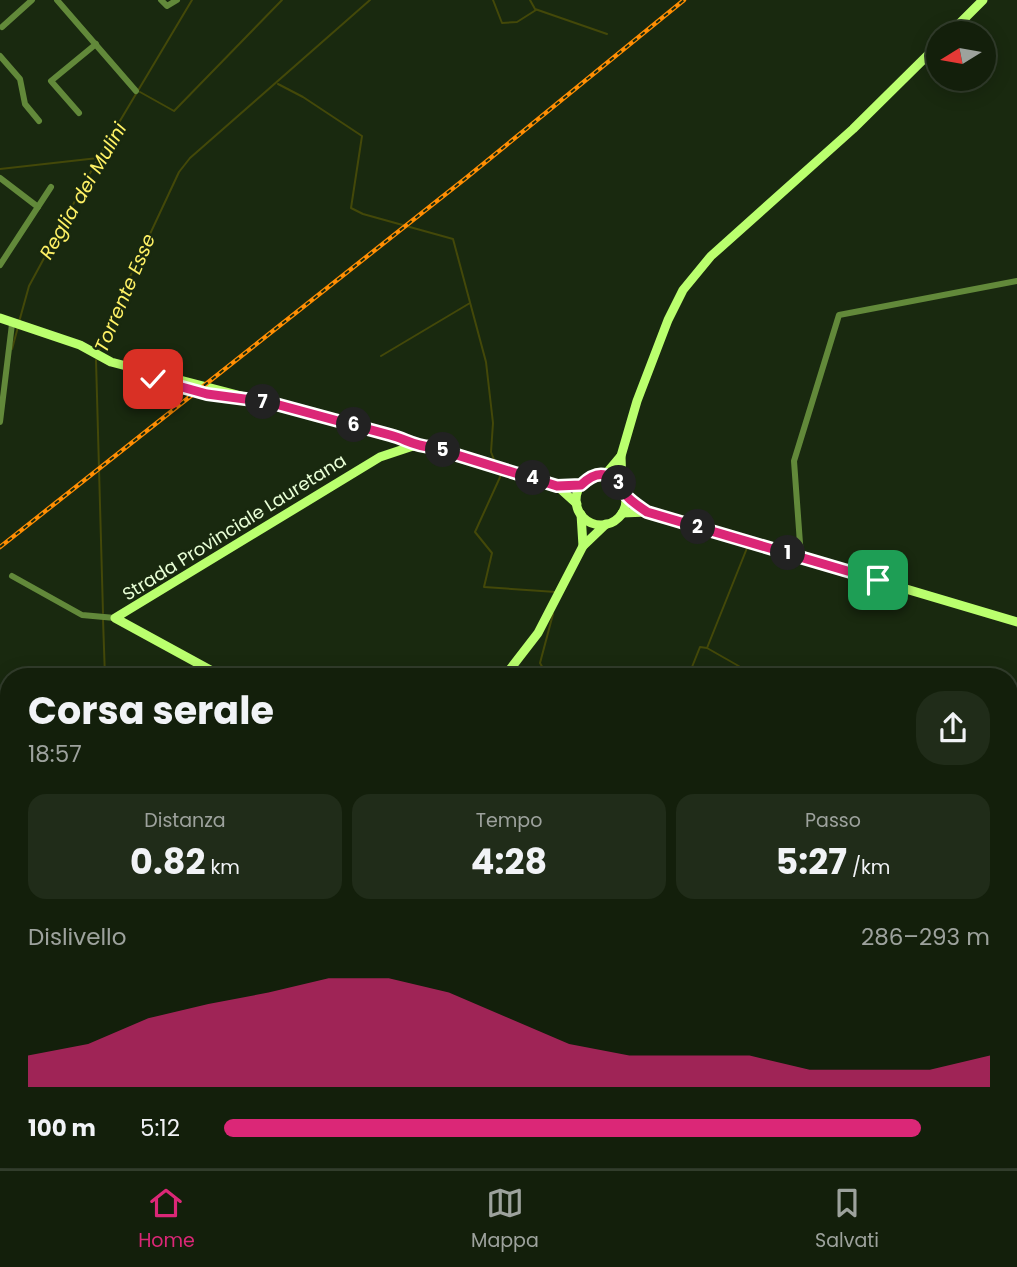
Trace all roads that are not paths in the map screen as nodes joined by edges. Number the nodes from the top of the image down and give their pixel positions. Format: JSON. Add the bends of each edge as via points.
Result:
{"nodes":[{"id":1,"x":32,"y":0,"type":"edge"},
{"id":2,"x":57,"y":0,"type":"edge"},
{"id":3,"x":161,"y":0,"type":"edge"},
{"id":4,"x":177,"y":0,"type":"edge"},
{"id":5,"x":983,"y":0,"type":"edge"},
{"id":6,"x":962,"y":21,"type":"edge"},
{"id":7,"x":2,"y":27,"type":"dead end"},
{"id":8,"x":96,"y":44,"type":"junction"},
{"id":9,"x":0,"y":56,"type":"edge"},
{"id":10,"x":926,"y":57,"type":"edge"},
{"id":11,"x":136,"y":91,"type":"dead end"},
{"id":12,"x":79,"y":113,"type":"dead end"},
{"id":13,"x":39,"y":121,"type":"dead end"},
{"id":14,"x":0,"y":178,"type":"edge"},
{"id":15,"x":51,"y":187,"type":"dead end"},
{"id":16,"x":38,"y":207,"type":"junction"},
{"id":17,"x":0,"y":265,"type":"edge"},
{"id":18,"x":1017,"y":281,"type":"edge"},
{"id":19,"x":0,"y":318,"type":"edge"},
{"id":20,"x":12,"y":324,"type":"junction"},
{"id":21,"x":0,"y":422,"type":"edge"},
{"id":22,"x":390,"y":435,"type":"junction"},
{"id":23,"x":413,"y":446,"type":"junction"},
{"id":24,"x":395,"y":450,"type":"junction"},
{"id":25,"x":621,"y":456,"type":"junction"},
{"id":26,"x":605,"y":475,"type":"junction"},
{"id":27,"x":581,"y":485,"type":"junction"},
{"id":28,"x":557,"y":486,"type":"junction"},
{"id":29,"x":624,"y":490,"type":"junction"},
{"id":30,"x":577,"y":504,"type":"junction"},
{"id":31,"x":647,"y":512,"type":"junction"},
{"id":32,"x":622,"y":513,"type":"junction"},
{"id":33,"x":581,"y":514,"type":"junction"},
{"id":34,"x":606,"y":524,"type":"junction"},
{"id":35,"x":583,"y":546,"type":"junction"},
{"id":36,"x":801,"y":557,"type":"junction"},
{"id":37,"x":12,"y":576,"type":"dead end"},
{"id":38,"x":113,"y":618,"type":"junction"},
{"id":39,"x":1017,"y":622,"type":"edge"},
{"id":40,"x":206,"y":668,"type":"edge"},
{"id":41,"x":511,"y":668,"type":"edge"}],
"edges":[{"from":1,"to":7,"type":"street"},
{"from":2,"to":8,"type":"street"},
{"from":3,"to":4,"type":"street","via":[[167,6]]},
{"from":5,"to":6,"type":"main road"},
{"from":8,"to":11,"type":"street"},
{"from":8,"to":12,"type":"street","via":[[51,80]]},
{"from":9,"to":13,"type":"street","via":[[20,79],[25,104]]},
{"from":10,"to":25,"type":"main road","via":[[712,256],[683,290],[637,401]]},
{"from":14,"to":16,"type":"street"},
{"from":15,"to":16,"type":"street"},
{"from":16,"to":17,"type":"street"},
{"from":18,"to":36,"type":"street","via":[[839,315],[794,461]]},
{"from":19,"to":20,"type":"main road","name":"Strada Provinciale Lauretana"},
{"from":20,"to":21,"type":"street"},
{"from":20,"to":22,"type":"main road","name":"Strada Provinciale Lauretana","via":[[80,345],[110,362],[181,387],[268,402]]},
{"from":22,"to":23,"type":"main road","name":"Strada Provinciale Lauretana"},
{"from":22,"to":24,"type":"main road"},
{"from":23,"to":24,"type":"main road","name":"Strada Provinciale Lauretana"},
{"from":23,"to":28,"type":"main road","name":"Strada Provinciale Lauretana","via":[[431,447]]},
{"from":24,"to":38,"type":"main road","name":"Strada Provinciale Lauretana"},
{"from":25,"to":26,"type":"main road"},
{"from":25,"to":29,"type":"main road"},
{"from":26,"to":27,"type":"main road","name":"Strada Provinciale Lauretana","via":[[588,478]]},
{"from":26,"to":29,"type":"main road"},
{"from":27,"to":28,"type":"main road","name":"Strada Provinciale Lauretana"},
{"from":27,"to":30,"type":"main road"},
{"from":28,"to":30,"type":"main road","name":"Strada Provinciale Lauretana"},
{"from":29,"to":31,"type":"main road"},
{"from":29,"to":32,"type":"main road"},
{"from":30,"to":33,"type":"main road","name":"Strada Provinciale Lauretana"},
{"from":31,"to":32,"type":"main road"},
{"from":31,"to":36,"type":"main road"},
{"from":32,"to":34,"type":"main road"},
{"from":33,"to":34,"type":"main road","via":[[592,523]]},
{"from":33,"to":35,"type":"main road","name":"Strada Provinciale Lauretana"},
{"from":34,"to":35,"type":"main road"},
{"from":35,"to":41,"type":"main road","via":[[538,633]]},
{"from":36,"to":39,"type":"main road"},
{"from":37,"to":38,"type":"street","name":"Strada Provinciale Lauretana","via":[[91,618]]},
{"from":38,"to":40,"type":"main road"}]}
